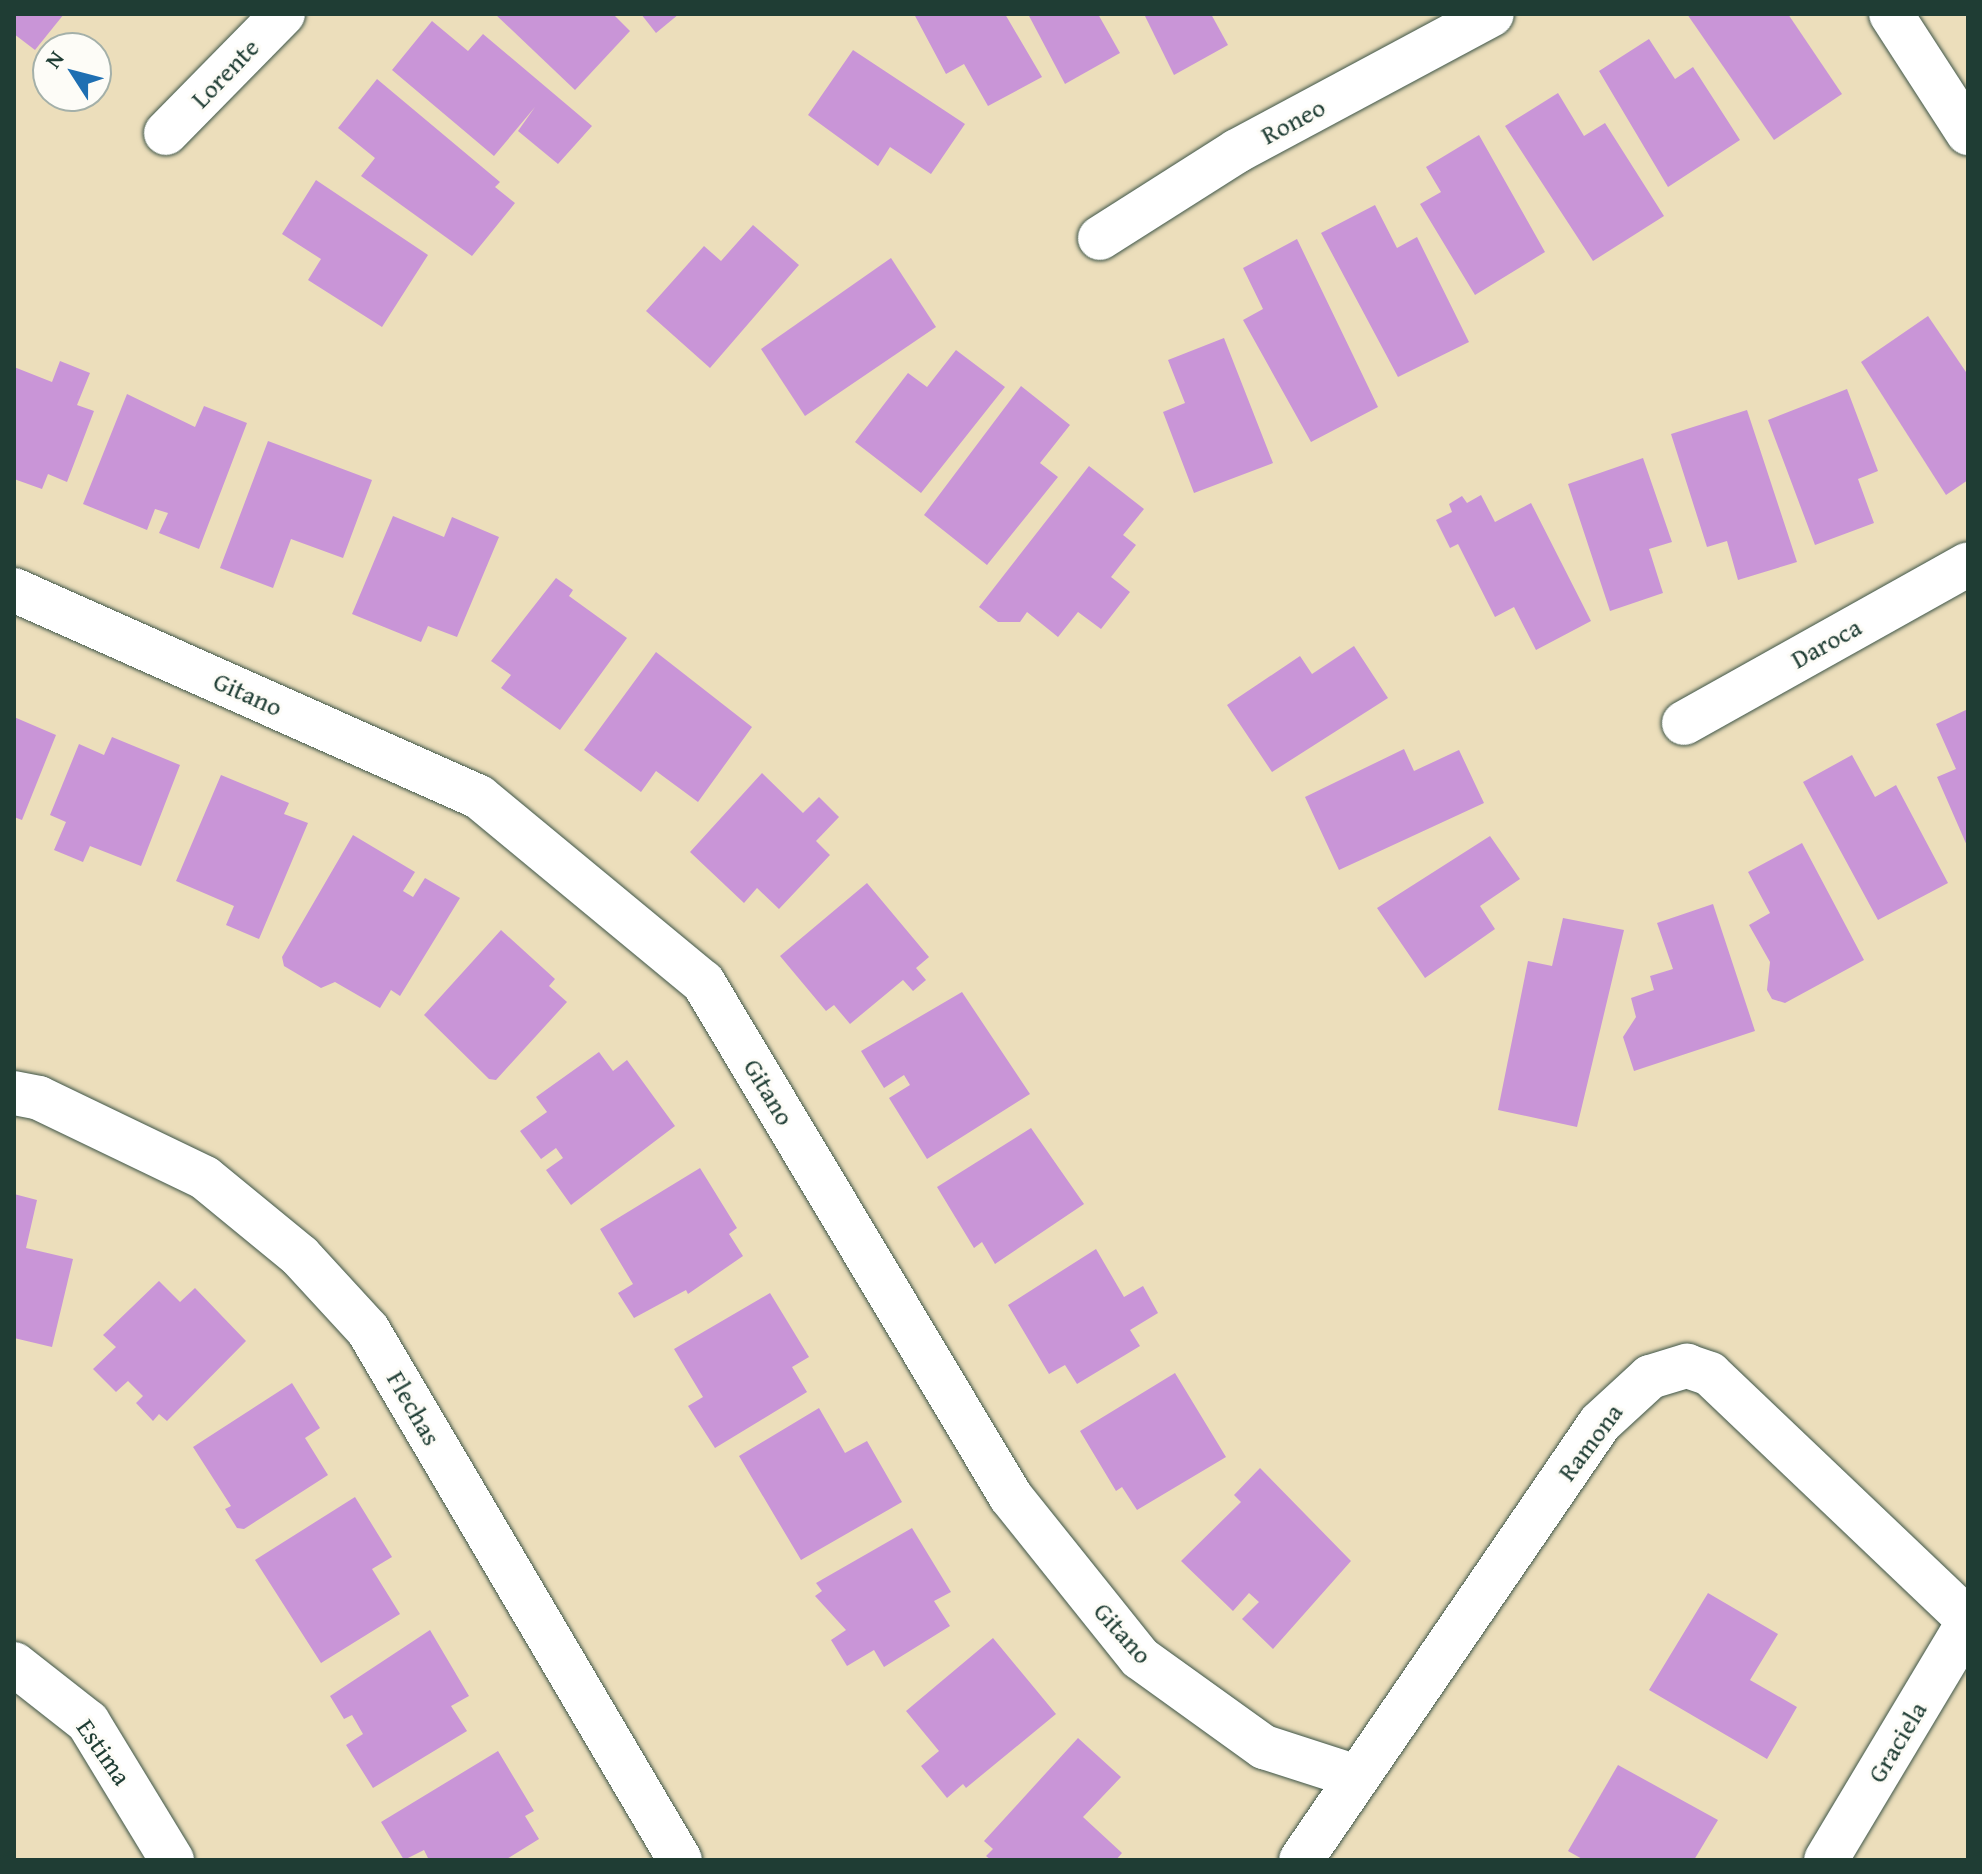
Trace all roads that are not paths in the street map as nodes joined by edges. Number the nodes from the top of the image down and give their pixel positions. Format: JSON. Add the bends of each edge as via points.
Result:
{"nodes":[{"id":1,"x":283,"y":14,"type":"edge"},
{"id":2,"x":1492,"y":14,"type":"edge"},
{"id":3,"x":1891,"y":14,"type":"edge"},
{"id":4,"x":166,"y":133,"type":"dead end"},
{"id":5,"x":1968,"y":133,"type":"edge"},
{"id":6,"x":1100,"y":238,"type":"dead end"},
{"id":7,"x":1968,"y":564,"type":"edge"},
{"id":8,"x":14,"y":590,"type":"edge"},
{"id":9,"x":1684,"y":723,"type":"dead end"},
{"id":10,"x":14,"y":1093,"type":"edge"},
{"id":11,"x":1968,"y":1622,"type":"edge"},
{"id":12,"x":14,"y":1664,"type":"edge"},
{"id":13,"x":1357,"y":1777,"type":"junction"},
{"id":14,"x":172,"y":1860,"type":"edge"},
{"id":15,"x":680,"y":1860,"type":"edge"},
{"id":16,"x":1301,"y":1860,"type":"edge"},
{"id":17,"x":1826,"y":1860,"type":"edge"}],
"edges":[{"from":1,"to":4,"type":"street","name":"Lorente"},
{"from":2,"to":6,"type":"street","name":"Roneo","via":[[1237,151]]},
{"from":3,"to":5,"type":"street"},
{"from":7,"to":9,"type":"street","name":"Daroca"},
{"from":8,"to":13,"type":"street","name":"Gitano","via":[[479,797],[703,982],[1011,1497],[1140,1658],[1264,1747]]},
{"from":10,"to":15,"type":"street","name":"Flechas","via":[[39,1098],[205,1178],[300,1256],[368,1330]]},
{"from":11,"to":13,"type":"street","name":"Ramona","via":[[1710,1374],[1687,1366],[1650,1377],[1600,1423]]},
{"from":11,"to":17,"type":"street","name":"Graciela"},
{"from":12,"to":14,"type":"street","name":"Estima","via":[[88,1722]]},
{"from":13,"to":16,"type":"street","name":"Ramona"}]}
